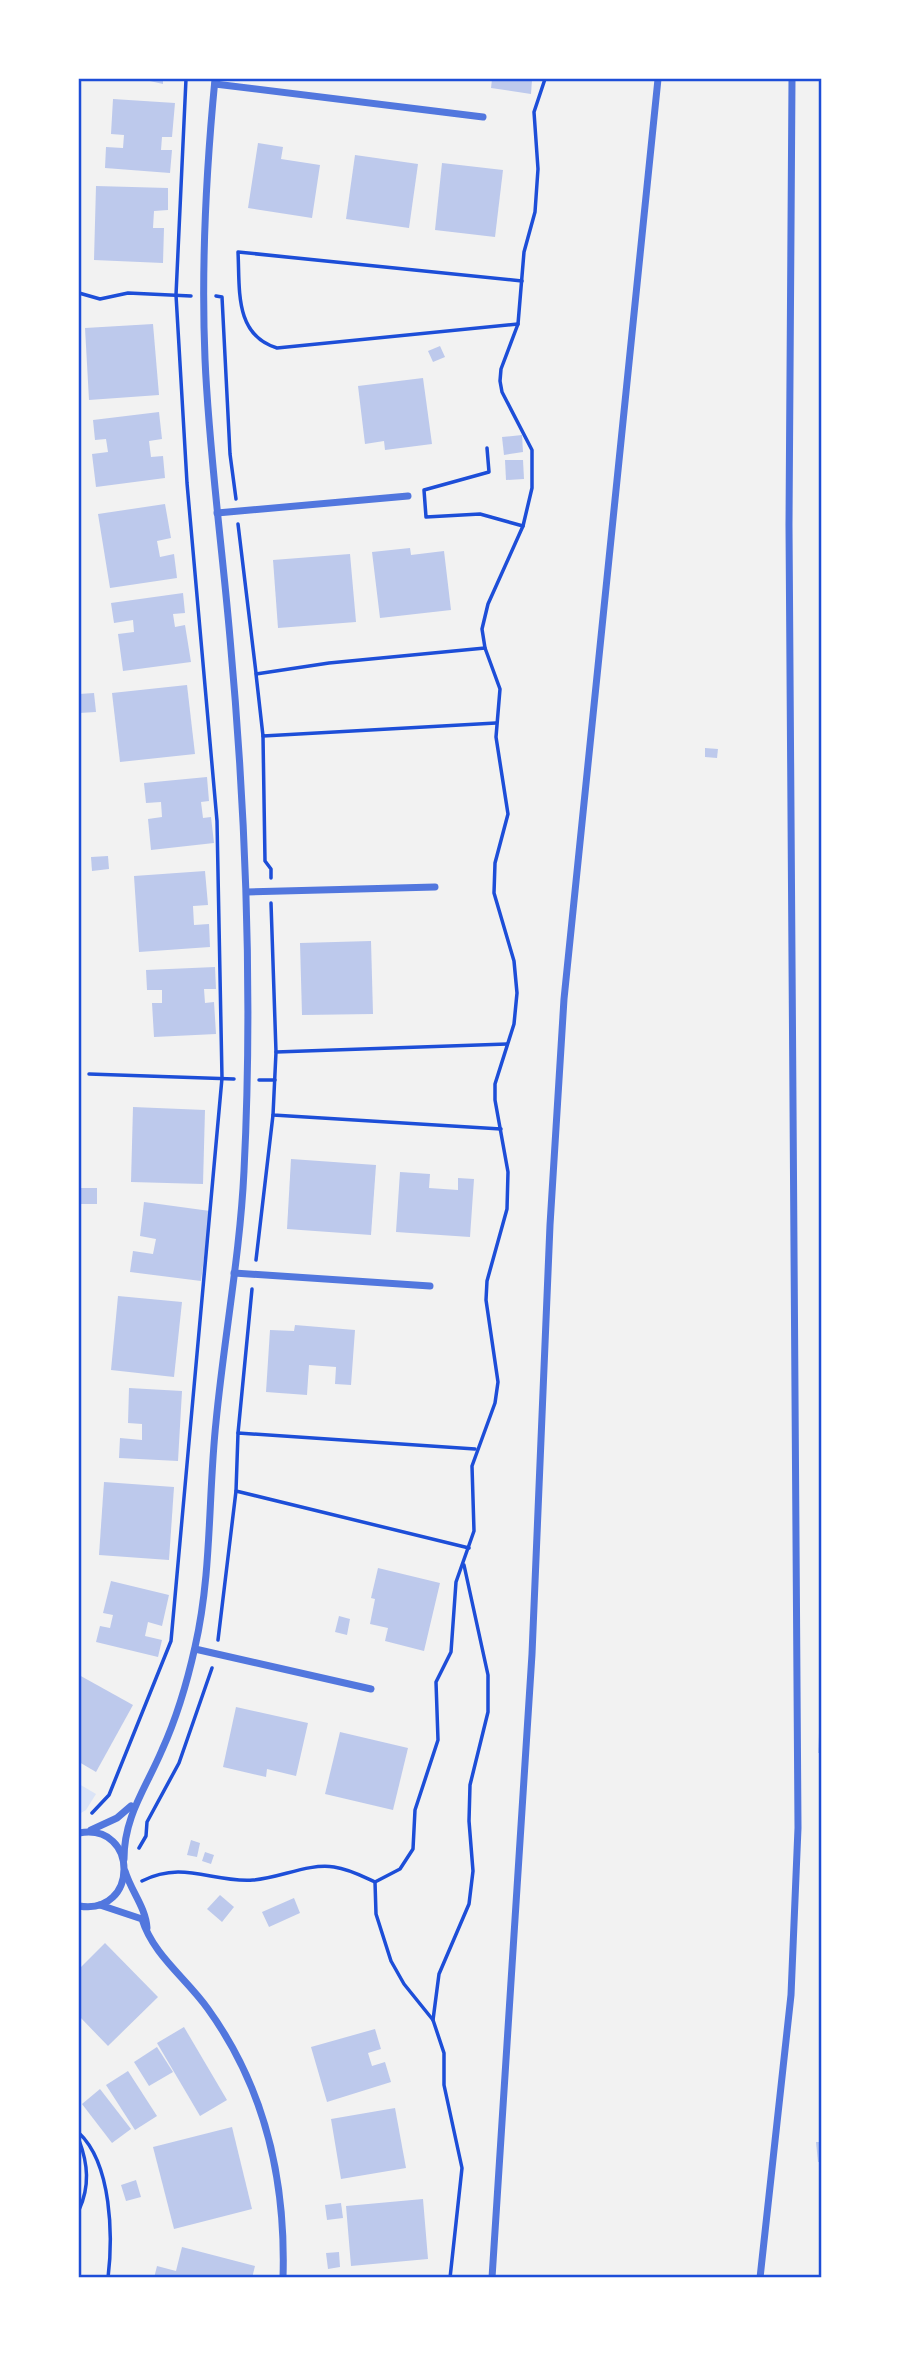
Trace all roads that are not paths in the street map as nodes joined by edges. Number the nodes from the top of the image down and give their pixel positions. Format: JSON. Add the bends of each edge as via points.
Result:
{"nodes":[{"id":1,"x":658,"y":79,"type":"edge"},
{"id":2,"x":792,"y":79,"type":"edge"},
{"id":3,"x":215,"y":81,"type":"edge"},
{"id":4,"x":483,"y":117,"type":"dead end"},
{"id":5,"x":408,"y":496,"type":"dead end"},
{"id":6,"x":217,"y":513,"type":"junction"},
{"id":7,"x":435,"y":887,"type":"dead end"},
{"id":8,"x":247,"y":892,"type":"junction"},
{"id":9,"x":233,"y":1273,"type":"junction"},
{"id":10,"x":430,"y":1286,"type":"dead end"},
{"id":11,"x":195,"y":1649,"type":"junction"},
{"id":12,"x":371,"y":1689,"type":"dead end"},
{"id":13,"x":134,"y":1803,"type":"junction"},
{"id":14,"x":82,"y":1833,"type":"edge"},
{"id":15,"x":124,"y":1859,"type":"junction"},
{"id":16,"x":125,"y":1871,"type":"junction"},
{"id":17,"x":100,"y":1905,"type":"junction"},
{"id":18,"x":80,"y":1907,"type":"edge"},
{"id":19,"x":148,"y":1939,"type":"junction"},
{"id":20,"x":283,"y":2278,"type":"edge"},
{"id":21,"x":492,"y":2278,"type":"edge"},
{"id":22,"x":760,"y":2278,"type":"edge"}],
"edges":[{"from":1,"to":21,"type":"street","via":[[564,999],[532,1654]]},
{"from":2,"to":22,"type":"street","via":[[789,566],[798,1828],[791,1995]]},
{"from":3,"to":4,"type":"street"},
{"from":3,"to":6,"type":"street","via":[[203,296]]},
{"from":5,"to":6,"type":"street"},
{"from":6,"to":8,"type":"street"},
{"from":7,"to":8,"type":"street"},
{"from":8,"to":9,"type":"street","via":[[248,1079],[244,1178]]},
{"from":9,"to":10,"type":"street"},
{"from":9,"to":11,"type":"street","via":[[215,1427],[206,1582]]},
{"from":11,"to":12,"type":"street"},
{"from":11,"to":13,"type":"street","via":[[171,1731]]},
{"from":13,"to":14,"type":"street","via":[[117,1818]]},
{"from":13,"to":15,"type":"street"},
{"from":14,"to":15,"type":"street","via":[[96,1833],[113,1842]]},
{"from":15,"to":16,"type":"street"},
{"from":16,"to":17,"type":"street","via":[[118,1892]]},
{"from":16,"to":19,"type":"street","via":[[147,1916]]},
{"from":17,"to":18,"type":"street"},
{"from":17,"to":19,"type":"street","via":[[142,1919]]},
{"from":19,"to":20,"type":"street","via":[[207,2008],[251,2083],[275,2166],[282,2209]]}]}
